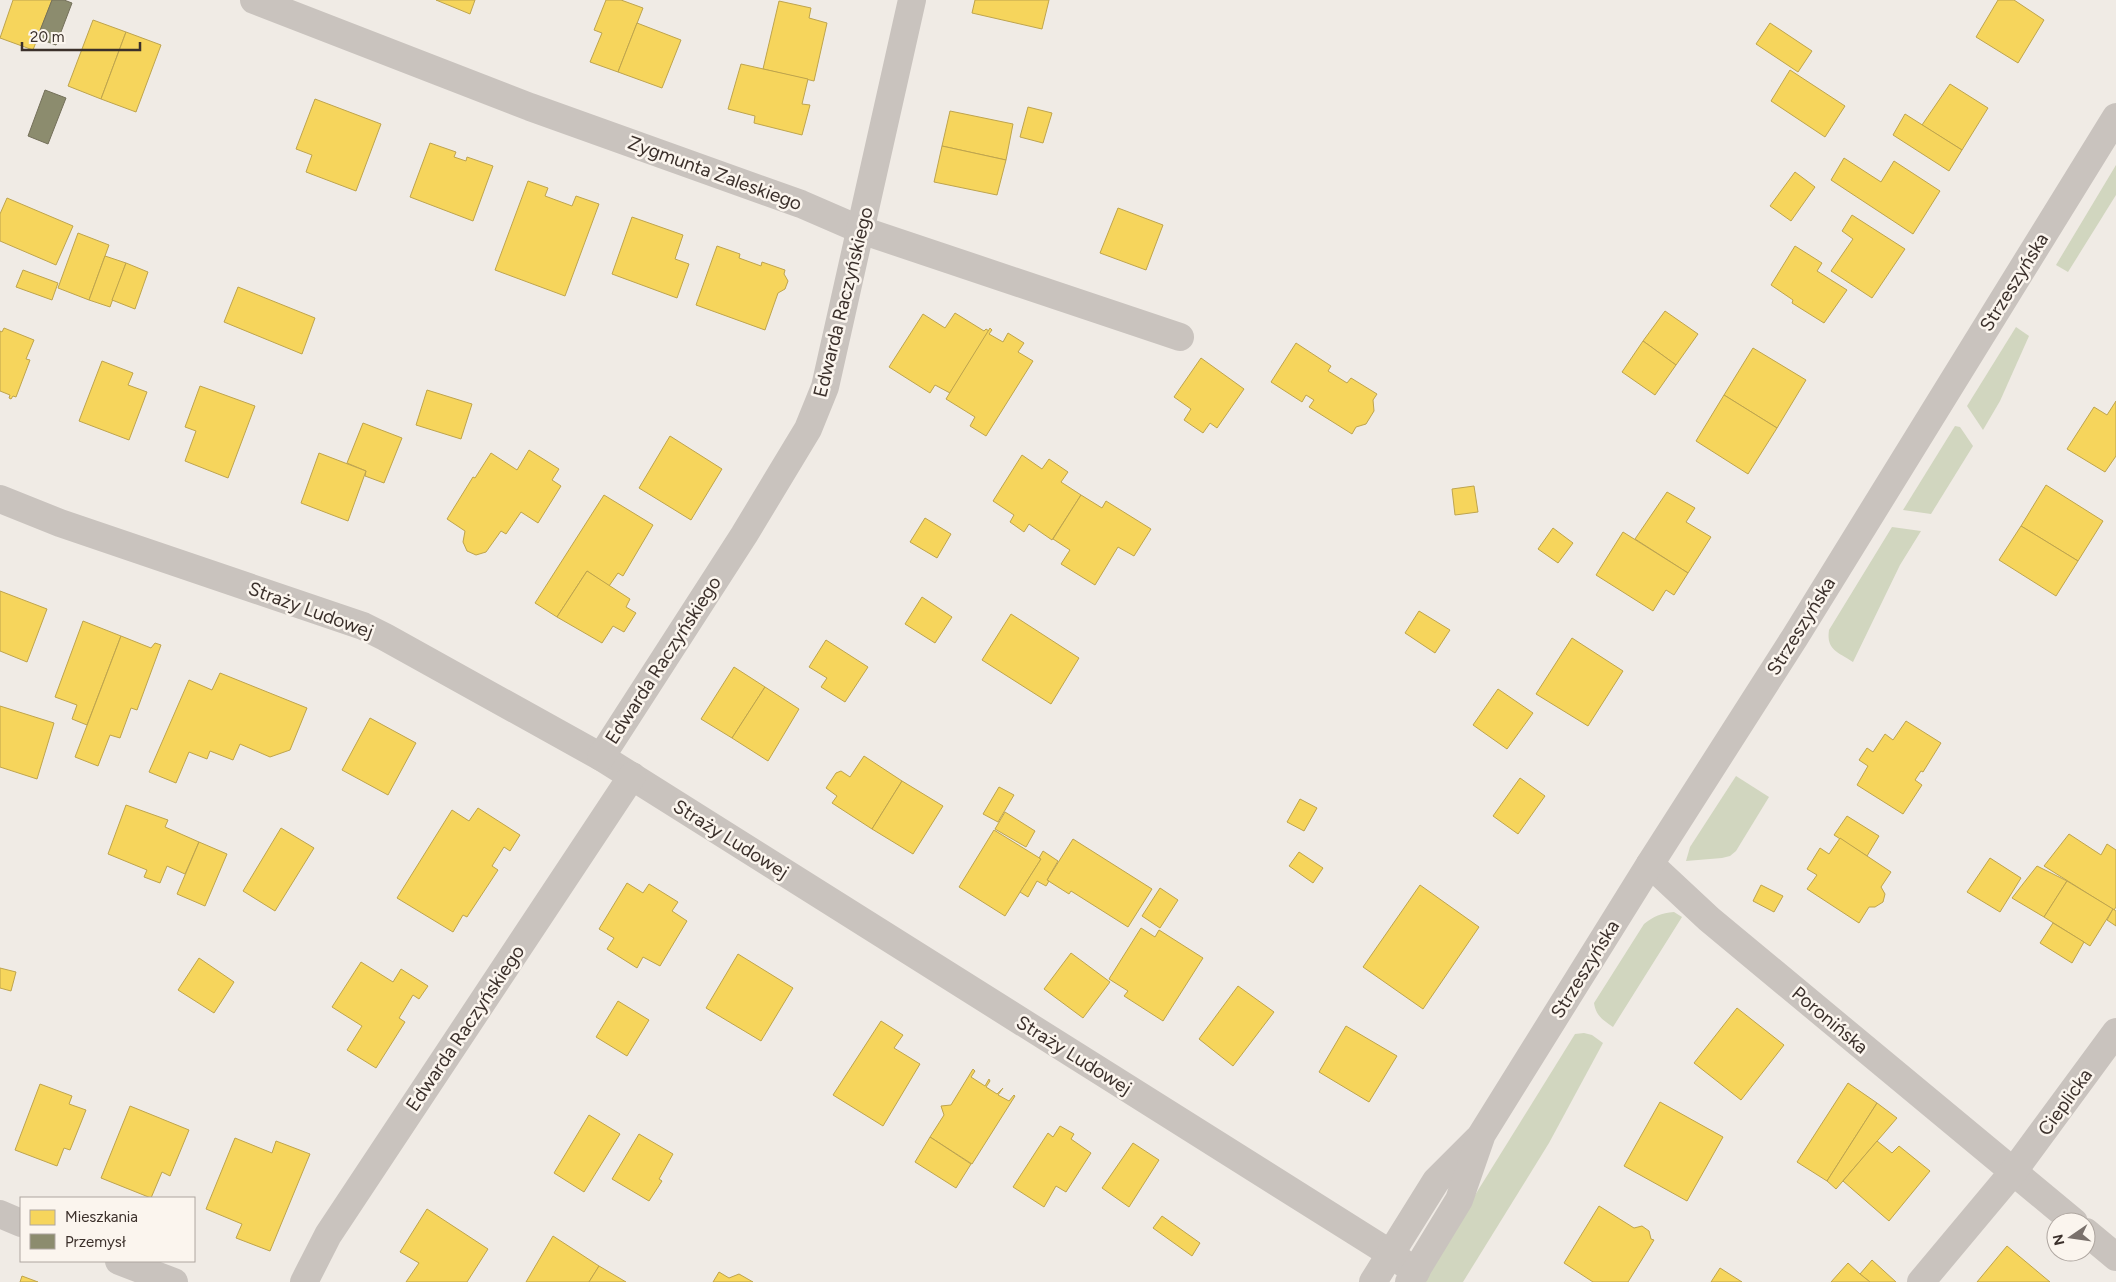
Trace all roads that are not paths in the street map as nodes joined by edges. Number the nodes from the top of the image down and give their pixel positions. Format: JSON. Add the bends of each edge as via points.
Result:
{"nodes":[{"id":1,"x":254,"y":0,"type":"edge"},
{"id":2,"x":912,"y":0,"type":"edge"},
{"id":3,"x":2116,"y":117,"type":"edge"},
{"id":4,"x":862,"y":230,"type":"junction"},
{"id":5,"x":1180,"y":337,"type":"dead end"},
{"id":6,"x":0,"y":499,"type":"edge"},
{"id":7,"x":601,"y":757,"type":"junction"},
{"id":8,"x":632,"y":776,"type":"junction"},
{"id":9,"x":1650,"y":864,"type":"junction"},
{"id":10,"x":2116,"y":1032,"type":"edge"},
{"id":11,"x":1482,"y":1134,"type":"junction"},
{"id":12,"x":2013,"y":1172,"type":"junction"},
{"id":13,"x":2062,"y":1212,"type":"edge"},
{"id":14,"x":0,"y":1214,"type":"edge"},
{"id":15,"x":20,"y":1223,"type":"edge"},
{"id":16,"x":2096,"y":1240,"type":"edge"},
{"id":17,"x":1391,"y":1254,"type":"junction"},
{"id":18,"x":2116,"y":1257,"type":"edge"},
{"id":19,"x":122,"y":1262,"type":"edge"},
{"id":20,"x":1413,"y":1277,"type":"edge"},
{"id":21,"x":174,"y":1282,"type":"edge"},
{"id":22,"x":304,"y":1282,"type":"edge"},
{"id":23,"x":1373,"y":1282,"type":"edge"},
{"id":24,"x":1921,"y":1282,"type":"edge"}],
"edges":[{"from":1,"to":4,"type":"street","name":"Zygmunta Zaleskiego","via":[[530,107],[801,204]]},
{"from":2,"to":4,"type":"street","name":"Edwarda Raczyńskiego"},
{"from":3,"to":9,"type":"street","name":"Strzeszyńska","via":[[1795,637]]},
{"from":4,"to":5,"type":"street","name":"Zygmunta Zaleskiego"},
{"from":4,"to":7,"type":"street","name":"Edwarda Raczyńskiego","via":[[825,387],[808,428],[744,535]]},
{"from":6,"to":7,"type":"street","name":"Straży Ludowej","via":[[60,523],[363,626]]},
{"from":7,"to":8,"type":"street","name":"Straży Ludowej"},
{"from":8,"to":17,"type":"street","name":"Straży Ludowej"},
{"from":8,"to":22,"type":"street","name":"Edwarda Raczyńskiego","via":[[328,1235]]},
{"from":9,"to":11,"type":"street","name":"Strzeszyńska"},
{"from":9,"to":12,"type":"street","name":"Poronińska","via":[[1709,919]]},
{"from":10,"to":12,"type":"street","name":"Cieplicka"},
{"from":11,"to":17,"type":"street","name":"Strzeszyńska","via":[[1436,1181]]},
{"from":11,"to":20,"type":"street","name":"Strzeszyńska","via":[[1460,1200]]},
{"from":12,"to":13,"type":"street","name":"Poronińska"},
{"from":12,"to":24,"type":"street"},
{"from":14,"to":15,"type":"street"},
{"from":16,"to":18,"type":"street"},
{"from":17,"to":20,"type":"street","name":"Straży Ludowej"},
{"from":17,"to":23,"type":"street","name":"Strzeszyńska"},
{"from":19,"to":21,"type":"street"}]}
